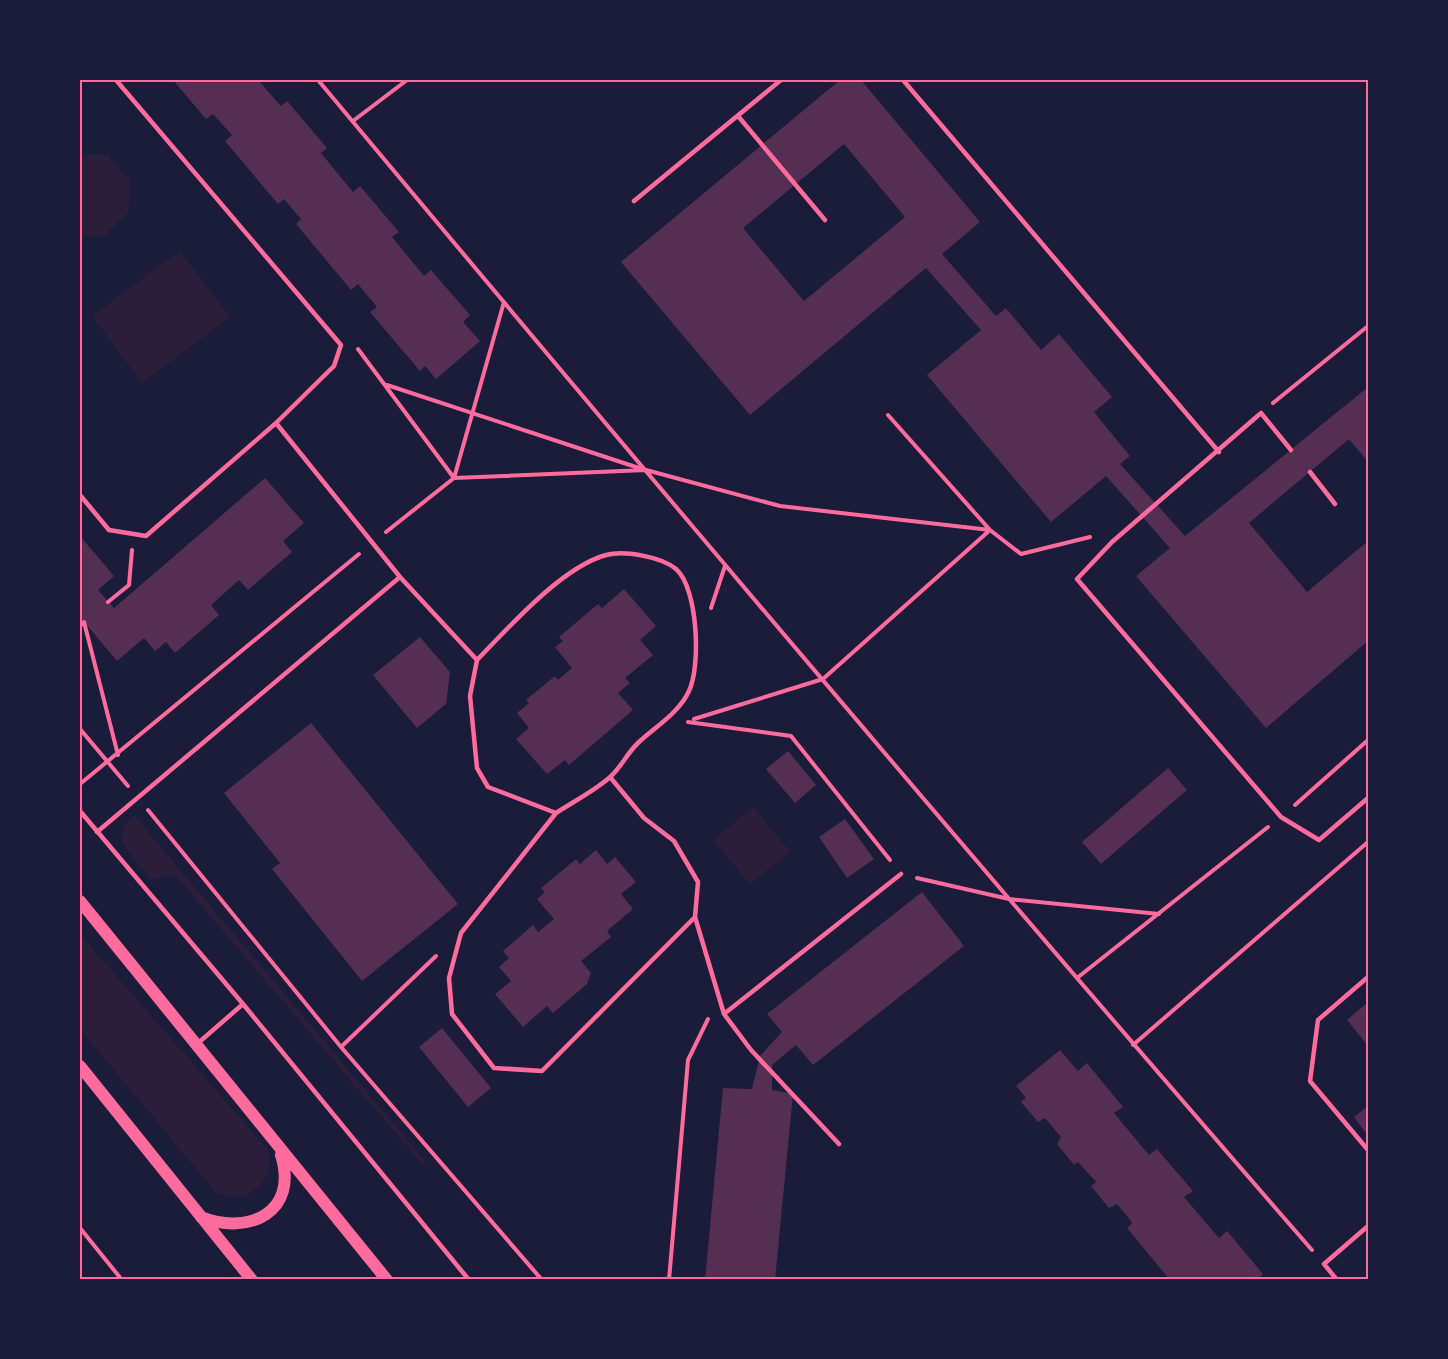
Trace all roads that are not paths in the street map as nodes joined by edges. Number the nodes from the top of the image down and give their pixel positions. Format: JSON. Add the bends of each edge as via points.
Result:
{"nodes":[{"id":1,"x":116,"y":80,"type":"edge"},
{"id":2,"x":782,"y":80,"type":"edge"},
{"id":3,"x":903,"y":80,"type":"edge"},
{"id":4,"x":738,"y":116,"type":"junction"},
{"id":5,"x":634,"y":201,"type":"dead end"},
{"id":6,"x":825,"y":220,"type":"dead end"},
{"id":7,"x":276,"y":423,"type":"junction"},
{"id":8,"x":1291,"y":450,"type":"dead end"},
{"id":9,"x":1219,"y":452,"type":"junction"},
{"id":10,"x":1310,"y":472,"type":"dead end"},
{"id":11,"x":80,"y":495,"type":"edge"},
{"id":12,"x":1335,"y":504,"type":"dead end"},
{"id":13,"x":400,"y":577,"type":"junction"},
{"id":14,"x":477,"y":660,"type":"junction"},
{"id":15,"x":610,"y":777,"type":"junction"},
{"id":16,"x":1368,"y":798,"type":"edge"},
{"id":17,"x":80,"y":812,"type":"edge"},
{"id":18,"x":556,"y":813,"type":"junction"},
{"id":19,"x":97,"y":832,"type":"junction"},
{"id":20,"x":901,"y":874,"type":"road end"},
{"id":21,"x":80,"y":901,"type":"edge"},
{"id":22,"x":695,"y":917,"type":"junction"},
{"id":23,"x":1368,"y":977,"type":"edge"},
{"id":24,"x":243,"y":1004,"type":"junction"},
{"id":25,"x":724,"y":1014,"type":"junction"},
{"id":26,"x":195,"y":1046,"type":"junction"},
{"id":27,"x":80,"y":1066,"type":"edge"},
{"id":28,"x":839,"y":1144,"type":"dead end"},
{"id":29,"x":279,"y":1149,"type":"junction"},
{"id":30,"x":1368,"y":1150,"type":"edge"},
{"id":31,"x":200,"y":1217,"type":"junction"},
{"id":32,"x":1368,"y":1226,"type":"edge"},
{"id":33,"x":252,"y":1280,"type":"edge"},
{"id":34,"x":387,"y":1280,"type":"edge"},
{"id":35,"x":468,"y":1280,"type":"edge"},
{"id":36,"x":1338,"y":1280,"type":"edge"}],
"edges":[{"from":1,"to":7,"type":"lane","via":[[340,345],[334,366]]},
{"from":2,"to":4,"type":"lane"},
{"from":3,"to":9,"type":"lane"},
{"from":4,"to":5,"type":"lane"},
{"from":4,"to":6,"type":"lane"},
{"from":7,"to":11,"type":"lane","via":[[146,536],[109,530]]},
{"from":7,"to":13,"type":"lane"},
{"from":8,"to":9,"type":"lane","via":[[1261,413]]},
{"from":9,"to":16,"type":"lane","via":[[1103,550],[1077,579],[1281,817],[1319,840]]},
{"from":10,"to":12,"type":"lane"},
{"from":13,"to":14,"type":"lane"},
{"from":13,"to":19,"type":"lane"},
{"from":14,"to":15,"type":"lane","via":[[577,567],[608,554],[642,554],[676,569],[692,599],[695,669],[689,692]]},
{"from":14,"to":18,"type":"lane","via":[[470,696],[477,768],[488,787]]},
{"from":15,"to":18,"type":"lane"},
{"from":15,"to":22,"type":"lane","via":[[644,818],[674,841],[698,882]]},
{"from":17,"to":19,"type":"lane"},
{"from":18,"to":22,"type":"lane","via":[[461,933],[449,978],[452,1014],[494,1068],[542,1071]]},
{"from":19,"to":24,"type":"lane"},
{"from":20,"to":25,"type":"lane"},
{"from":21,"to":26,"type":"main road"},
{"from":22,"to":25,"type":"lane"},
{"from":23,"to":30,"type":"lane","via":[[1318,1020],[1310,1081]]},
{"from":24,"to":26,"type":"lane"},
{"from":24,"to":35,"type":"lane"},
{"from":25,"to":28,"type":"lane","via":[[751,1050]]},
{"from":26,"to":29,"type":"main road"},
{"from":27,"to":31,"type":"main road"},
{"from":29,"to":31,"type":"main road","via":[[286,1169],[284,1186],[269,1212],[239,1226],[220,1225]]},
{"from":29,"to":34,"type":"main road"},
{"from":31,"to":33,"type":"main road"},
{"from":32,"to":36,"type":"lane","via":[[1324,1264]]}]}
